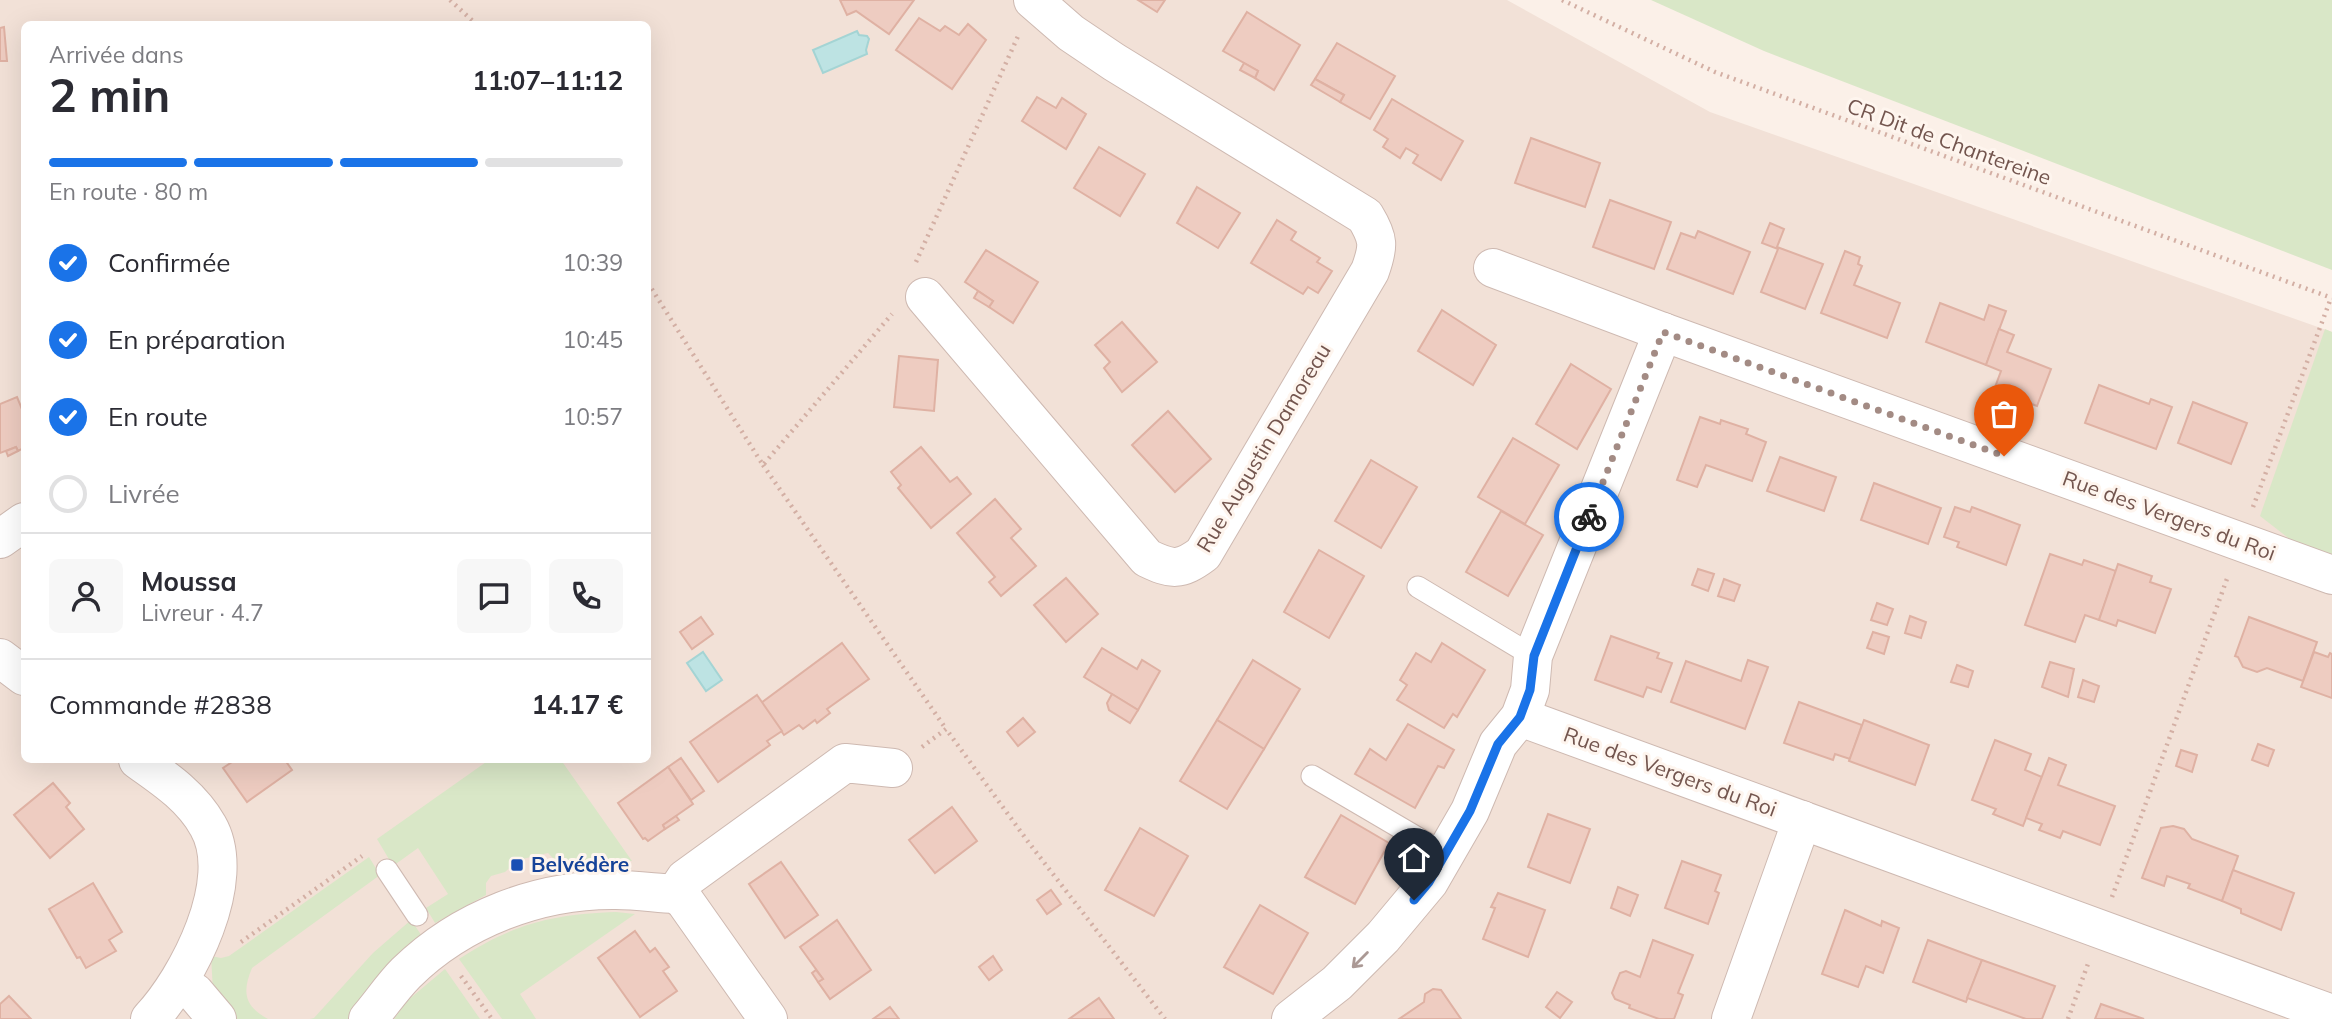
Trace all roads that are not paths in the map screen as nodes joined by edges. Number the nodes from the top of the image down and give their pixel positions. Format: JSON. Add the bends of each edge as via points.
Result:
{"nodes":[{"id":1,"x":1027,"y":15,"type":"edge"},
{"id":2,"x":1493,"y":268,"type":"dead end"},
{"id":3,"x":910,"y":304,"type":"road end"},
{"id":4,"x":1663,"y":332,"type":"junction"},
{"id":5,"x":21,"y":524,"type":"edge"},
{"id":6,"x":0,"y":539,"type":"edge"},
{"id":7,"x":2332,"y":575,"type":"edge"},
{"id":8,"x":1418,"y":587,"type":"dead end"},
{"id":9,"x":1534,"y":656,"type":"junction"},
{"id":10,"x":0,"y":658,"type":"edge"},
{"id":11,"x":21,"y":674,"type":"edge"},
{"id":12,"x":1520,"y":717,"type":"junction"},
{"id":13,"x":142,"y":763,"type":"edge"},
{"id":14,"x":893,"y":768,"type":"road end"},
{"id":15,"x":1312,"y":776,"type":"dead end"},
{"id":16,"x":1802,"y":820,"type":"junction"},
{"id":17,"x":1446,"y":854,"type":"junction"},
{"id":18,"x":387,"y":870,"type":"road end"},
{"id":19,"x":675,"y":894,"type":"junction"},
{"id":20,"x":417,"y":915,"type":"dead end"},
{"id":21,"x":179,"y":982,"type":"junction"},
{"id":22,"x":2332,"y":1014,"type":"edge"},
{"id":23,"x":150,"y":1019,"type":"edge"},
{"id":24,"x":217,"y":1019,"type":"edge"},
{"id":25,"x":369,"y":1019,"type":"edge"},
{"id":26,"x":768,"y":1019,"type":"edge"},
{"id":27,"x":1291,"y":1019,"type":"edge"},
{"id":28,"x":1731,"y":1019,"type":"edge"}],
"edges":[{"from":1,"to":3,"type":"street","name":"Rue Augustin Damoreau","via":[[1071,33],[1365,216],[1376,234],[1377,251],[1370,271],[1203,554],[1188,565],[1167,568],[1147,558]]},
{"from":2,"to":4,"type":"street","name":"Rue des Vergers du Roi"},
{"from":4,"to":7,"type":"street","name":"Rue des Vergers du Roi"},
{"from":4,"to":9,"type":"street"},
{"from":5,"to":6,"type":"street"},
{"from":8,"to":9,"type":"lane"},
{"from":9,"to":12,"type":"street","via":[[1530,690]]},
{"from":10,"to":11,"type":"street"},
{"from":12,"to":16,"type":"street","name":"Rue des Vergers du Roi"},
{"from":12,"to":17,"type":"street","via":[[1498,744]]},
{"from":13,"to":21,"type":"street","via":[[196,806],[217,853],[212,902]]},
{"from":14,"to":19,"type":"street","via":[[845,763],[685,879]]},
{"from":15,"to":17,"type":"lane"},
{"from":16,"to":22,"type":"street","name":"Rue des Vergers du Roi"},
{"from":16,"to":28,"type":"street"},
{"from":17,"to":27,"type":"street","one_way":true,"via":[[1383,937],[1337,983]]},
{"from":18,"to":20,"type":"lane"},
{"from":19,"to":25,"type":"street","via":[[615,890],[572,894],[533,901],[485,918],[406,974]]},
{"from":19,"to":26,"type":"street","via":[[691,908]]},
{"from":21,"to":23,"type":"street"},
{"from":21,"to":24,"type":"street"}]}
